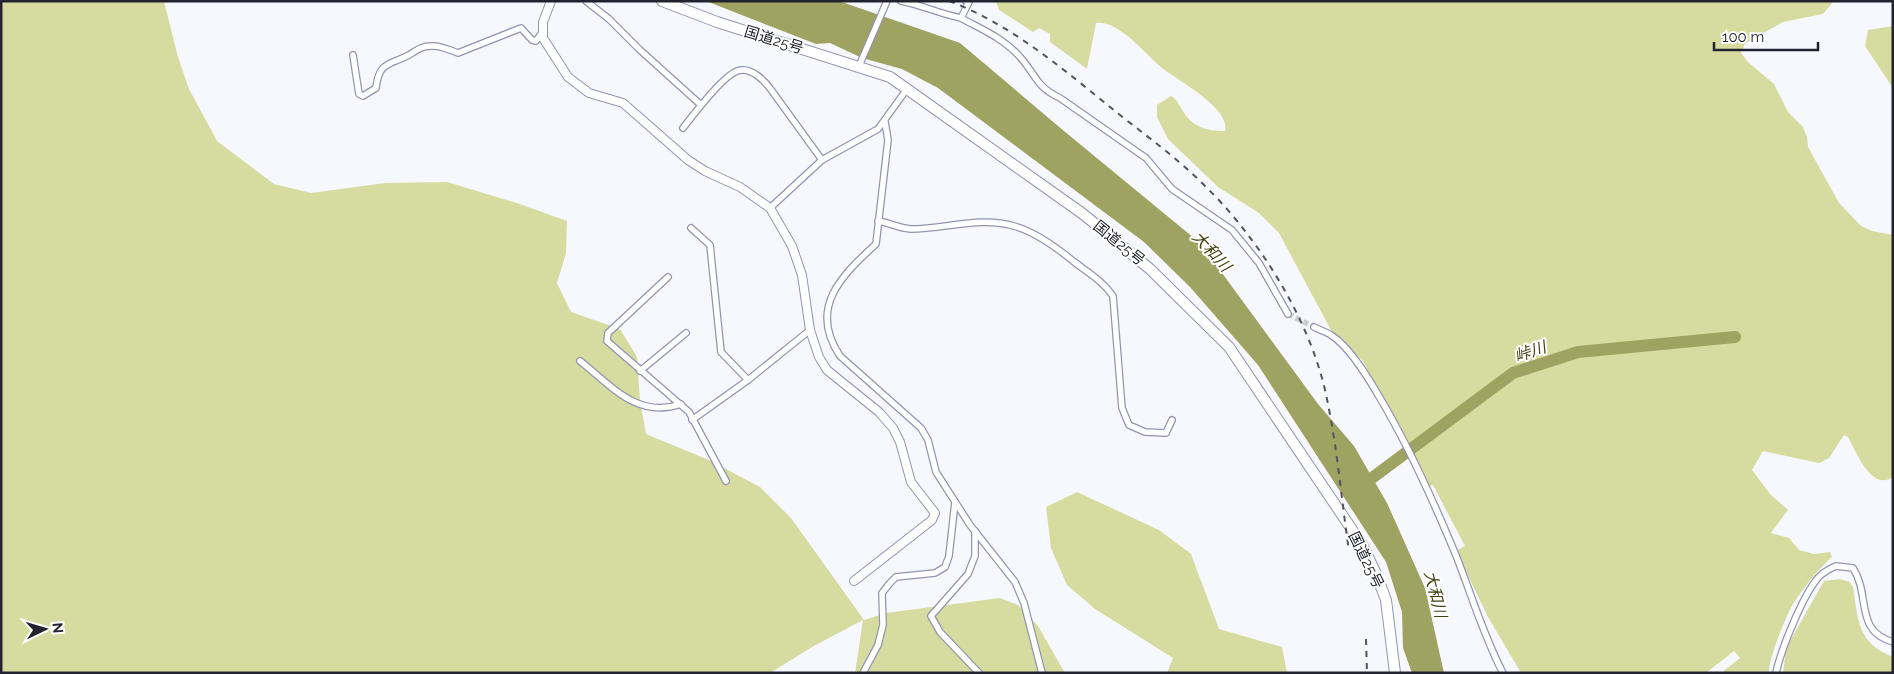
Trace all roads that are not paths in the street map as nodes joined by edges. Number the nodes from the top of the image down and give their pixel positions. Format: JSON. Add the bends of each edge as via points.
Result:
{"nodes":[{"id":1,"x":551,"y":1,"type":"edge"},
{"id":2,"x":586,"y":1,"type":"edge"},
{"id":3,"x":662,"y":1,"type":"edge"},
{"id":4,"x":900,"y":1,"type":"edge"},
{"id":5,"x":966,"y":1,"type":"edge"},
{"id":6,"x":885,"y":3,"type":"edge"},
{"id":7,"x":961,"y":18,"type":"junction"},
{"id":8,"x":544,"y":30,"type":"junction"},
{"id":9,"x":352,"y":55,"type":"dead end"},
{"id":10,"x":859,"y":66,"type":"junction"},
{"id":11,"x":907,"y":89,"type":"junction"},
{"id":12,"x":700,"y":105,"type":"junction"},
{"id":13,"x":885,"y":122,"type":"junction"},
{"id":14,"x":683,"y":128,"type":"dead end"},
{"id":15,"x":822,"y":160,"type":"junction"},
{"id":16,"x":770,"y":208,"type":"junction"},
{"id":17,"x":878,"y":220,"type":"junction"},
{"id":18,"x":691,"y":228,"type":"dead end"},
{"id":19,"x":668,"y":277,"type":"dead end"},
{"id":20,"x":1288,"y":314,"type":"tunnel mouth"},
{"id":21,"x":1314,"y":327,"type":"tunnel mouth"},
{"id":22,"x":810,"y":330,"type":"junction"},
{"id":23,"x":686,"y":333,"type":"dead end"},
{"id":24,"x":580,"y":361,"type":"dead end"},
{"id":25,"x":640,"y":371,"type":"junction"},
{"id":26,"x":748,"y":380,"type":"junction"},
{"id":27,"x":681,"y":404,"type":"junction"},
{"id":28,"x":692,"y":420,"type":"junction"},
{"id":29,"x":1172,"y":420,"type":"dead end"},
{"id":30,"x":726,"y":481,"type":"dead end"},
{"id":31,"x":955,"y":502,"type":"junction"},
{"id":32,"x":975,"y":531,"type":"junction"},
{"id":33,"x":854,"y":581,"type":"dead end"},
{"id":34,"x":1893,"y":642,"type":"edge"},
{"id":35,"x":863,"y":673,"type":"edge"},
{"id":36,"x":979,"y":673,"type":"edge"},
{"id":37,"x":1042,"y":673,"type":"edge"},
{"id":38,"x":1395,"y":673,"type":"edge"},
{"id":39,"x":1503,"y":673,"type":"edge"},
{"id":40,"x":1776,"y":673,"type":"edge"}],
"edges":[{"from":1,"to":8,"type":"street","via":[[543,22]]},
{"from":2,"to":12,"type":"street"},
{"from":3,"to":10,"type":"highway","name":"国道25号","via":[[717,22]]},
{"from":4,"to":7,"type":"street"},
{"from":5,"to":7,"type":"street","via":[[968,6]]},
{"from":6,"to":10,"type":"street"},
{"from":7,"to":20,"type":"street","via":[[998,38],[1020,56],[1045,91],[1146,158],[1172,189],[1232,230],[1259,264]]},
{"from":8,"to":9,"type":"street","via":[[536,42],[521,28],[458,53],[441,46],[422,47],[381,70],[376,88],[364,96],[359,94]]},
{"from":8,"to":16,"type":"street","via":[[544,38],[558,64],[580,88],[624,103],[688,160],[740,187]]},
{"from":10,"to":11,"type":"highway","name":"国道25号","via":[[890,77]]},
{"from":11,"to":13,"type":"street"},
{"from":11,"to":38,"type":"highway","name":"国道25号","via":[[1083,214],[1150,268],[1229,347],[1363,546],[1386,600]]},
{"from":12,"to":14,"type":"street"},
{"from":12,"to":15,"type":"street","via":[[738,70],[750,72],[764,81]]},
{"from":13,"to":15,"type":"street"},
{"from":13,"to":17,"type":"street","via":[[888,140]]},
{"from":15,"to":16,"type":"street"},
{"from":16,"to":22,"type":"street","via":[[792,246],[802,275]]},
{"from":17,"to":29,"type":"street","via":[[912,229],[994,222],[1031,232],[1062,253],[1106,286],[1113,296],[1122,408],[1129,425],[1145,432],[1166,433]]},
{"from":17,"to":31,"type":"street","via":[[876,244],[850,267],[834,287],[826,324],[832,344],[840,356],[921,428],[928,440],[936,472]]},
{"from":18,"to":26,"type":"street","via":[[710,245],[721,352]]},
{"from":19,"to":25,"type":"street","via":[[608,333],[607,341]]},
{"from":21,"to":39,"type":"street","via":[[1333,336],[1353,358],[1370,380],[1397,428],[1442,522],[1488,644]]},
{"from":22,"to":26,"type":"street"},
{"from":22,"to":33,"type":"street","via":[[818,357],[828,370],[879,412],[893,428],[911,482],[934,513],[932,520]]},
{"from":23,"to":25,"type":"street"},
{"from":24,"to":27,"type":"street","via":[[639,406],[666,409]]},
{"from":25,"to":27,"type":"street"},
{"from":26,"to":28,"type":"street"},
{"from":27,"to":28,"type":"street"},
{"from":28,"to":30,"type":"street"},
{"from":31,"to":32,"type":"street"},
{"from":31,"to":35,"type":"street","via":[[945,567],[935,573],[896,577],[882,593],[883,625],[878,645]]},
{"from":32,"to":36,"type":"street","via":[[975,556],[968,574],[931,616],[946,639]]},
{"from":32,"to":37,"type":"street","via":[[1015,582],[1024,603]]},
{"from":34,"to":40,"type":"street","via":[[1872,632],[1859,578],[1853,568],[1836,566],[1821,575],[1809,594],[1780,655]]}]}
